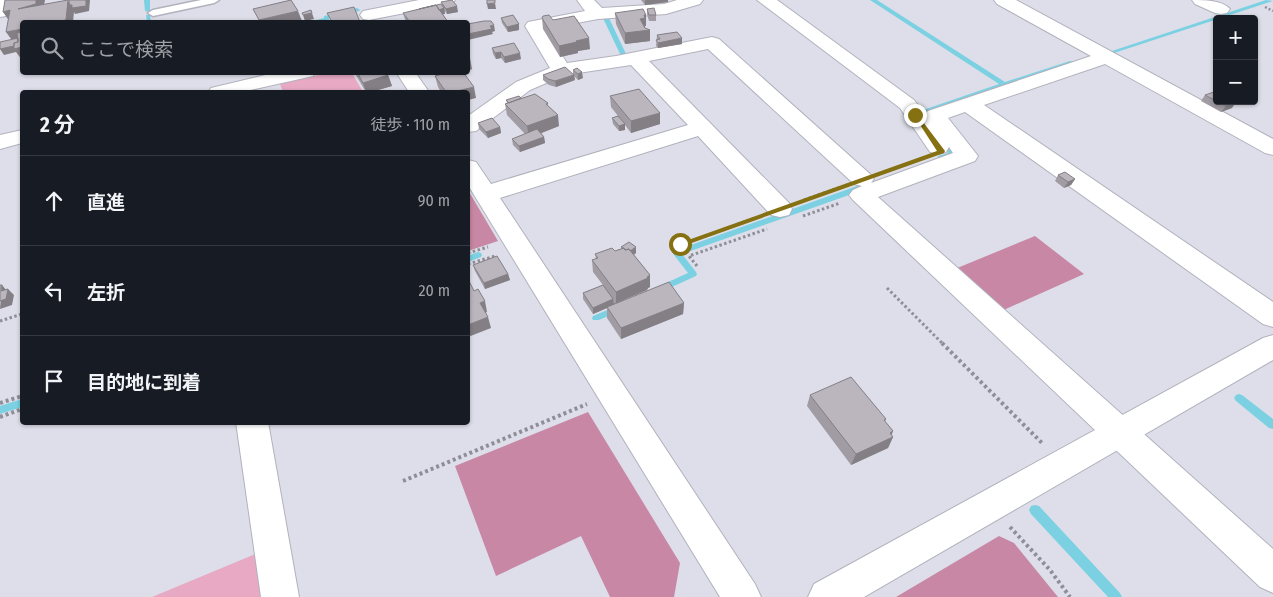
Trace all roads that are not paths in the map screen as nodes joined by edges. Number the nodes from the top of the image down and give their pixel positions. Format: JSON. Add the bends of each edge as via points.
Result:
{"nodes":[{"id":1,"x":214,"y":0,"type":"edge"},
{"id":2,"x":446,"y":0,"type":"edge"},
{"id":3,"x":585,"y":0,"type":"edge"},
{"id":4,"x":694,"y":0,"type":"edge"},
{"id":5,"x":766,"y":0,"type":"edge"},
{"id":6,"x":1003,"y":0,"type":"edge"},
{"id":7,"x":1201,"y":0,"type":"edge"},
{"id":8,"x":1221,"y":9,"type":"dead end"},
{"id":9,"x":368,"y":12,"type":"edge"},
{"id":10,"x":152,"y":13,"type":"dead end"},
{"id":11,"x":598,"y":14,"type":"junction"},
{"id":12,"x":682,"y":18,"type":"edge"},
{"id":13,"x":1107,"y":57,"type":"junction"},
{"id":14,"x":635,"y":58,"type":"junction"},
{"id":15,"x":561,"y":70,"type":"junction"},
{"id":16,"x":293,"y":75,"type":"edge"},
{"id":17,"x":407,"y":75,"type":"edge"},
{"id":18,"x":227,"y":90,"type":"edge"},
{"id":19,"x":418,"y":90,"type":"edge"},
{"id":20,"x":968,"y":104,"type":"junction"},
{"id":21,"x":925,"y":115,"type":"junction"},
{"id":22,"x":470,"y":125,"type":"edge"},
{"id":23,"x":702,"y":128,"type":"junction"},
{"id":24,"x":20,"y":137,"type":"edge"},
{"id":25,"x":0,"y":142,"type":"edge"},
{"id":26,"x":1273,"y":148,"type":"edge"},
{"id":27,"x":941,"y":151,"type":"dead end"},
{"id":28,"x":470,"y":170,"type":"edge"},
{"id":29,"x":862,"y":180,"type":"road end"},
{"id":30,"x":485,"y":194,"type":"junction"},
{"id":31,"x":780,"y":209,"type":"road end"},
{"id":32,"x":1273,"y":316,"type":"edge"},
{"id":33,"x":1273,"y":346,"type":"edge"},
{"id":34,"x":252,"y":425,"type":"edge"},
{"id":35,"x":1118,"y":432,"type":"junction"},
{"id":36,"x":1273,"y":574,"type":"edge"},
{"id":37,"x":280,"y":597,"type":"edge"},
{"id":38,"x":742,"y":597,"type":"edge"},
{"id":39,"x":827,"y":597,"type":"edge"}],
"edges":[{"from":1,"to":10,"type":"lane"},
{"from":2,"to":9,"type":"street"},
{"from":3,"to":11,"type":"street"},
{"from":4,"to":12,"type":"street"},
{"from":5,"to":21,"type":"street"},
{"from":6,"to":13,"type":"street"},
{"from":7,"to":8,"type":"street"},
{"from":11,"to":12,"type":"street"},
{"from":11,"to":15,"type":"street","via":[[534,26]]},
{"from":12,"to":14,"type":"street"},
{"from":12,"to":29,"type":"street"},
{"from":13,"to":20,"type":"street"},
{"from":13,"to":26,"type":"street"},
{"from":14,"to":15,"type":"street"},
{"from":14,"to":23,"type":"street"},
{"from":15,"to":22,"type":"street","via":[[523,86]]},
{"from":16,"to":18,"type":"street"},
{"from":17,"to":19,"type":"street"},
{"from":20,"to":21,"type":"street"},
{"from":20,"to":32,"type":"street"},
{"from":21,"to":27,"type":"street"},
{"from":21,"to":35,"type":"street","via":[[967,156],[860,195]]},
{"from":23,"to":30,"type":"street"},
{"from":23,"to":31,"type":"street"},
{"from":24,"to":25,"type":"street"},
{"from":28,"to":30,"type":"street"},
{"from":30,"to":38,"type":"street"},
{"from":33,"to":35,"type":"street"},
{"from":34,"to":37,"type":"street"},
{"from":35,"to":36,"type":"street"},
{"from":35,"to":39,"type":"street"}]}
